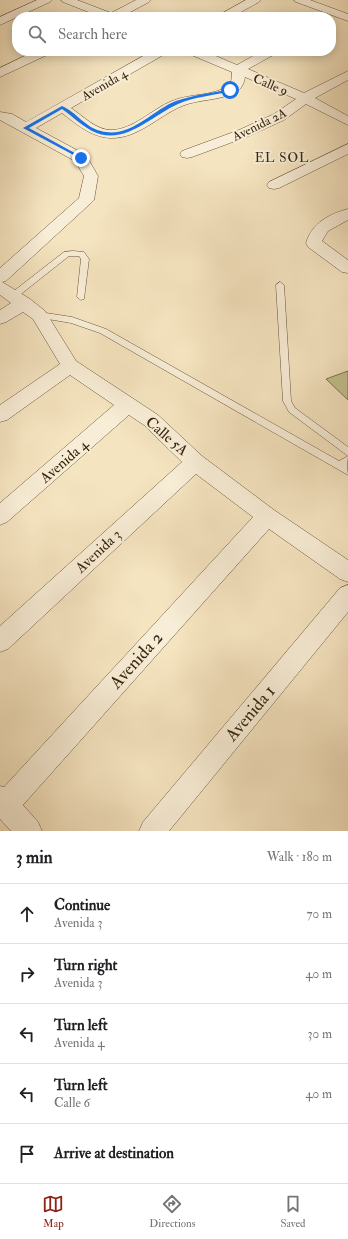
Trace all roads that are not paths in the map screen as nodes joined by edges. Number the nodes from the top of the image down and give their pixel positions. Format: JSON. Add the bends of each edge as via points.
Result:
{"nodes":[{"id":1,"x":46,"y":0,"type":"edge"},
{"id":2,"x":68,"y":0,"type":"edge"},
{"id":3,"x":145,"y":0,"type":"edge"},
{"id":4,"x":255,"y":0,"type":"edge"},
{"id":5,"x":300,"y":0,"type":"edge"},
{"id":6,"x":348,"y":5,"type":"edge"},
{"id":7,"x":20,"y":12,"type":"edge"},
{"id":8,"x":96,"y":12,"type":"edge"},
{"id":9,"x":116,"y":12,"type":"edge"},
{"id":10,"x":232,"y":12,"type":"edge"},
{"id":11,"x":326,"y":12,"type":"edge"},
{"id":12,"x":336,"y":12,"type":"edge"},
{"id":13,"x":12,"y":16,"type":"edge"},
{"id":14,"x":336,"y":16,"type":"edge"},
{"id":15,"x":348,"y":18,"type":"edge"},
{"id":16,"x":0,"y":21,"type":"edge"},
{"id":17,"x":19,"y":56,"type":"edge"},
{"id":18,"x":35,"y":56,"type":"edge"},
{"id":19,"x":152,"y":56,"type":"edge"},
{"id":20,"x":205,"y":56,"type":"edge"},
{"id":21,"x":262,"y":56,"type":"edge"},
{"id":22,"x":0,"y":65,"type":"edge"},
{"id":23,"x":238,"y":70,"type":"junction"},
{"id":24,"x":0,"y":74,"type":"edge"},
{"id":25,"x":348,"y":75,"type":"edge"},
{"id":26,"x":305,"y":98,"type":"junction"},
{"id":27,"x":62,"y":107,"type":"junction"},
{"id":28,"x":2,"y":113,"type":"edge"},
{"id":29,"x":348,"y":121,"type":"edge"},
{"id":30,"x":26,"y":128,"type":"junction"},
{"id":31,"x":348,"y":148,"type":"edge"},
{"id":32,"x":186,"y":154,"type":"dead end"},
{"id":33,"x":328,"y":160,"type":"junction"},
{"id":34,"x":348,"y":164,"type":"edge"},
{"id":35,"x":274,"y":185,"type":"dead end"},
{"id":36,"x":348,"y":214,"type":"edge"},
{"id":37,"x":348,"y":268,"type":"edge"},
{"id":38,"x":0,"y":277,"type":"edge"},
{"id":39,"x":280,"y":285,"type":"dead end"},
{"id":40,"x":12,"y":296,"type":"edge"},
{"id":41,"x":81,"y":297,"type":"dead end"},
{"id":42,"x":39,"y":315,"type":"junction"},
{"id":43,"x":0,"y":318,"type":"edge"},
{"id":44,"x":70,"y":366,"type":"junction"},
{"id":45,"x":127,"y":405,"type":"junction"},
{"id":46,"x":0,"y":415,"type":"edge"},
{"id":47,"x":348,"y":452,"type":"edge"},
{"id":48,"x":348,"y":460,"type":"edge"},
{"id":49,"x":195,"y":462,"type":"junction"},
{"id":50,"x":339,"y":466,"type":"junction"},
{"id":51,"x":348,"y":471,"type":"edge"},
{"id":52,"x":0,"y":516,"type":"edge"},
{"id":53,"x":267,"y":516,"type":"junction"},
{"id":54,"x":348,"y":572,"type":"edge"},
{"id":55,"x":348,"y":594,"type":"edge"},
{"id":56,"x":0,"y":641,"type":"edge"},
{"id":57,"x":3,"y":801,"type":"edge"},
{"id":58,"x":29,"y":831,"type":"edge"},
{"id":59,"x":152,"y":831,"type":"edge"}],
"edges":[{"from":1,"to":7,"type":"street"},
{"from":2,"to":8,"type":"street"},
{"from":3,"to":9,"type":"street"},
{"from":4,"to":10,"type":"street"},
{"from":5,"to":11,"type":"street"},
{"from":6,"to":12,"type":"street"},
{"from":13,"to":16,"type":"street"},
{"from":14,"to":15,"type":"street"},
{"from":17,"to":22,"type":"street"},
{"from":18,"to":24,"type":"street"},
{"from":19,"to":27,"type":"street","name":"Avenida 4"},
{"from":20,"to":23,"type":"street","name":"Calle 9"},
{"from":21,"to":23,"type":"street"},
{"from":23,"to":26,"type":"street","name":"Calle 9"},
{"from":23,"to":27,"type":"street","via":[[240,80],[238,85],[230,90],[178,102],[121,134],[100,133]]},
{"from":25,"to":26,"type":"street","name":"Avenida 2A"},
{"from":26,"to":29,"type":"street","name":"Calle 9"},
{"from":26,"to":32,"type":"street","name":"Avenida 2A","via":[[279,117]]},
{"from":27,"to":30,"type":"street","name":"Avenida 4"},
{"from":28,"to":30,"type":"street"},
{"from":30,"to":38,"type":"street","via":[[81,158],[91,176],[86,200]]},
{"from":31,"to":33,"type":"street"},
{"from":33,"to":34,"type":"street"},
{"from":33,"to":35,"type":"street"},
{"from":36,"to":37,"type":"street","via":[[323,226],[316,234],[314,243]]},
{"from":39,"to":47,"type":"lane","via":[[287,401],[292,410]]},
{"from":40,"to":41,"type":"lane","via":[[61,258],[73,253],[81,254],[85,259]]},
{"from":40,"to":42,"type":"street","name":"Calle 5A"},
{"from":40,"to":43,"type":"street"},
{"from":42,"to":44,"type":"street","name":"Calle 5A"},
{"from":42,"to":50,"type":"lane","via":[[72,320],[103,331]]},
{"from":44,"to":45,"type":"street","name":"Calle 5A"},
{"from":44,"to":46,"type":"street"},
{"from":45,"to":49,"type":"street","name":"Calle 5A","via":[[150,420]]},
{"from":45,"to":52,"type":"street","name":"Avenida 4"},
{"from":48,"to":50,"type":"lane"},
{"from":49,"to":53,"type":"street","name":"Calle 5A"},
{"from":49,"to":56,"type":"street","name":"Avenida 3"},
{"from":50,"to":51,"type":"lane"},
{"from":53,"to":54,"type":"street","name":"Calle 5A"},
{"from":53,"to":57,"type":"street","name":"Avenida 2"},
{"from":55,"to":59,"type":"street","name":"Avenida 1"},
{"from":57,"to":58,"type":"street"}]}
